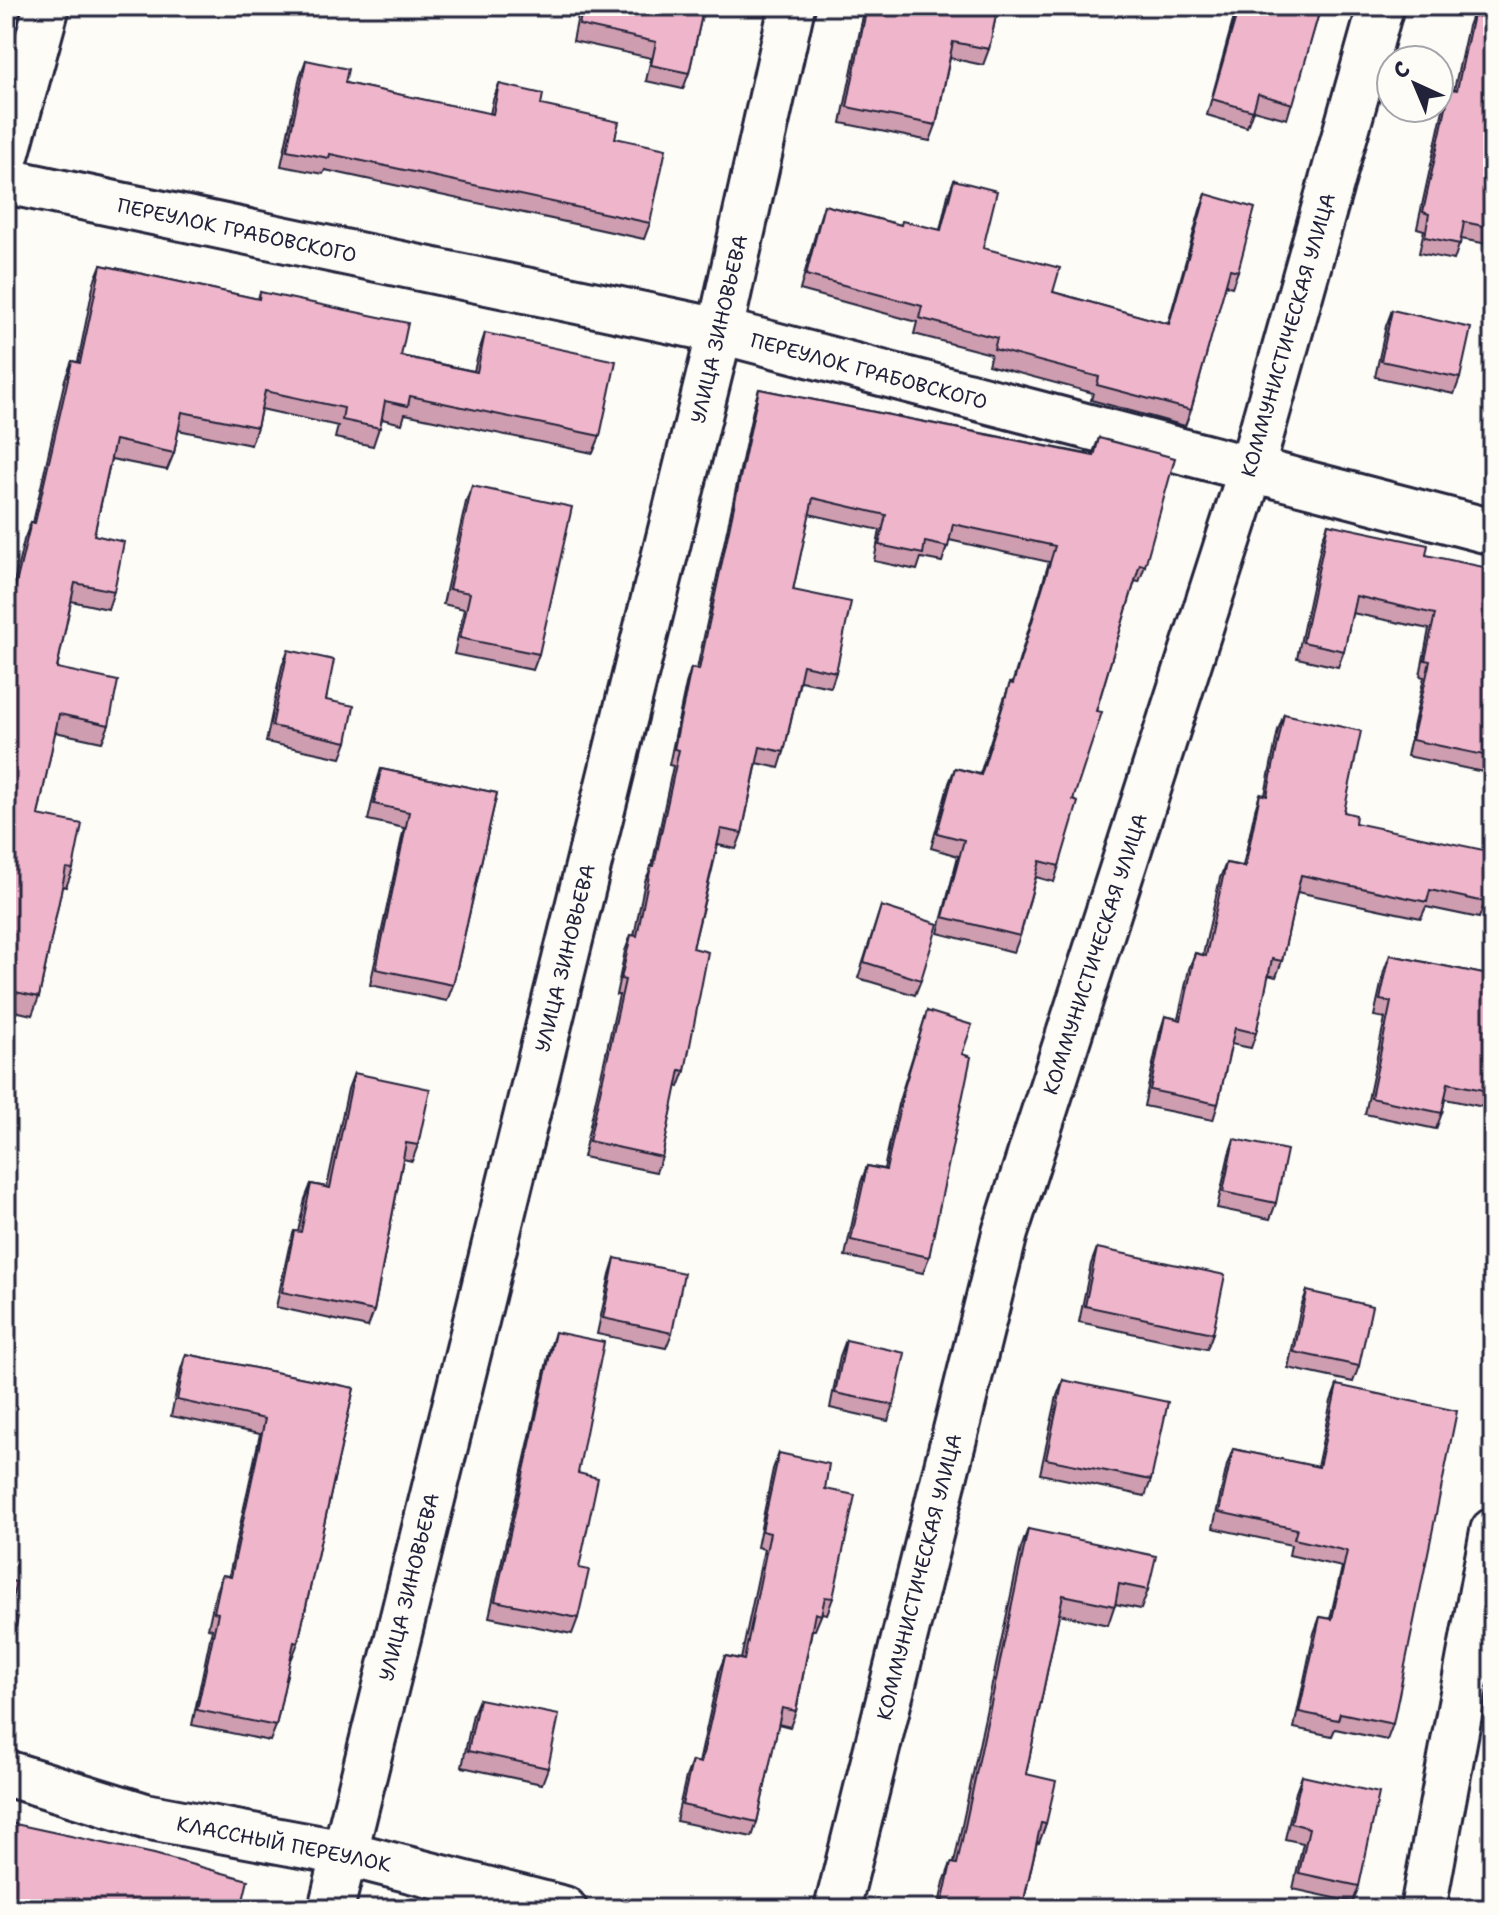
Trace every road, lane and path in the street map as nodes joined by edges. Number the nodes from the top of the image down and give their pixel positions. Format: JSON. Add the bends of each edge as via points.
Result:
{"nodes":[{"id":1,"x":47,"y":6,"type":"edge"},
{"id":2,"x":792,"y":6,"type":"edge"},
{"id":3,"x":1381,"y":6,"type":"edge"},
{"id":4,"x":6,"y":156,"type":"edge"},
{"id":5,"x":6,"y":181,"type":"edge"},
{"id":6,"x":720,"y":331,"type":"junction"},
{"id":7,"x":1251,"y":470,"type":"junction"},
{"id":8,"x":1493,"y":532,"type":"edge"},
{"id":9,"x":1493,"y":1531,"type":"edge"},
{"id":10,"x":6,"y":1773,"type":"edge"},
{"id":11,"x":344,"y":1853,"type":"junction"},
{"id":12,"x":331,"y":1909,"type":"edge"},
{"id":13,"x":564,"y":1909,"type":"edge"},
{"id":14,"x":837,"y":1909,"type":"edge"},
{"id":15,"x":1423,"y":1909,"type":"edge"}],
"edges":[{"from":1,"to":4,"type":"street"},
{"from":2,"to":6,"type":"street","name":"УЛИЦА ЗИНОВЬЕВА"},
{"from":3,"to":7,"type":"street","name":"КОММУНИСТИЧЕСКАЯ УЛИЦА"},
{"from":5,"to":6,"type":"street","name":"ПЕРЕУЛОК ГРАБОВСКОГО"},
{"from":6,"to":7,"type":"street","name":"ПЕРЕУЛОК ГРАБОВСКОГО"},
{"from":6,"to":11,"type":"street","name":"УЛИЦА ЗИНОВЬЕВА"},
{"from":7,"to":8,"type":"street","name":"ПЕРЕУЛОК ГРАБОВСКОГО"},
{"from":7,"to":14,"type":"street","name":"КОММУНИСТИЧЕСКАЯ УЛИЦА","via":[[1005,1233]]},
{"from":9,"to":15,"type":"street"},
{"from":10,"to":11,"type":"street","name":"КЛАССНЫЙ ПЕРЕУЛОК","via":[[145,1816]]},
{"from":11,"to":12,"type":"street","name":"УЛИЦА ЗИНОВЬЕВА"},
{"from":11,"to":13,"type":"street","name":"КЛАССНЫЙ ПЕРЕУЛОК"}]}
